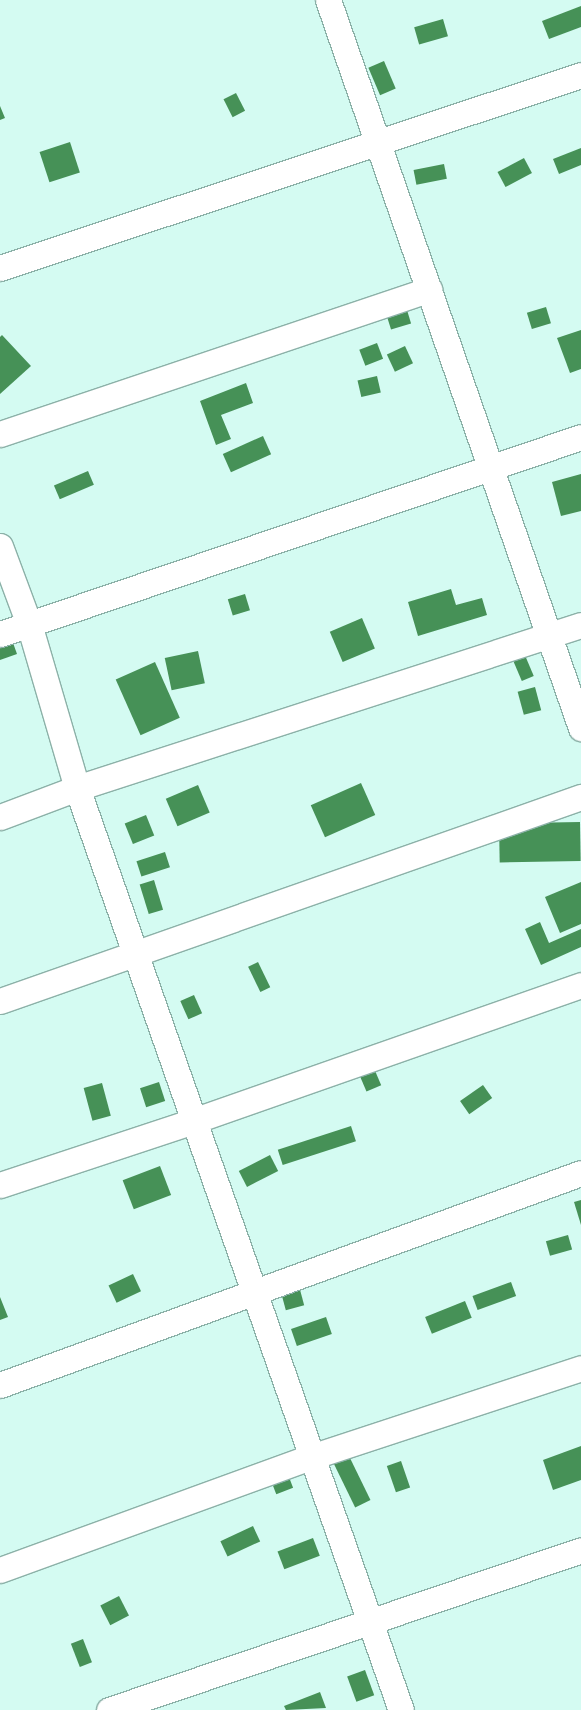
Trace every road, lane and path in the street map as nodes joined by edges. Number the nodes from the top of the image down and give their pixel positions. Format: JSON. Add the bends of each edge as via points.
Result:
{"nodes":[{"id":1,"x":328,"y":0,"type":"edge"},
{"id":2,"x":581,"y":75,"type":"edge"},
{"id":3,"x":378,"y":144,"type":"junction"},
{"id":4,"x":0,"y":268,"type":"edge"},
{"id":5,"x":429,"y":290,"type":"junction"},
{"id":6,"x":0,"y":434,"type":"edge"},
{"id":7,"x":581,"y":437,"type":"edge"},
{"id":8,"x":491,"y":469,"type":"junction"},
{"id":9,"x":0,"y":546,"type":"edge"},
{"id":10,"x":29,"y":624,"type":"junction"},
{"id":11,"x":581,"y":625,"type":"edge"},
{"id":12,"x":0,"y":634,"type":"edge"},
{"id":13,"x":548,"y":637,"type":"junction"},
{"id":14,"x":581,"y":728,"type":"edge"},
{"id":15,"x":77,"y":788,"type":"junction"},
{"id":16,"x":581,"y":796,"type":"edge"},
{"id":17,"x":0,"y":817,"type":"edge"},
{"id":18,"x":136,"y":956,"type":"junction"},
{"id":19,"x":581,"y":985,"type":"edge"},
{"id":20,"x":0,"y":1001,"type":"edge"},
{"id":21,"x":193,"y":1121,"type":"junction"},
{"id":22,"x":581,"y":1173,"type":"edge"},
{"id":23,"x":0,"y":1185,"type":"edge"},
{"id":24,"x":252,"y":1294,"type":"junction"},
{"id":25,"x":581,"y":1368,"type":"edge"},
{"id":26,"x":0,"y":1385,"type":"edge"},
{"id":27,"x":311,"y":1457,"type":"junction"},
{"id":28,"x":581,"y":1550,"type":"edge"},
{"id":29,"x":0,"y":1570,"type":"edge"},
{"id":30,"x":370,"y":1622,"type":"junction"},
{"id":31,"x":109,"y":1710,"type":"edge"},
{"id":32,"x":401,"y":1710,"type":"edge"}],
"edges":[{"from":1,"to":3,"type":"street"},
{"from":2,"to":3,"type":"street"},
{"from":3,"to":4,"type":"street"},
{"from":3,"to":5,"type":"street"},
{"from":5,"to":6,"type":"street"},
{"from":5,"to":8,"type":"street"},
{"from":7,"to":8,"type":"street"},
{"from":8,"to":10,"type":"street"},
{"from":8,"to":13,"type":"street"},
{"from":9,"to":10,"type":"street"},
{"from":10,"to":12,"type":"street"},
{"from":10,"to":15,"type":"street"},
{"from":11,"to":13,"type":"street"},
{"from":13,"to":14,"type":"street"},
{"from":13,"to":15,"type":"street"},
{"from":15,"to":17,"type":"street"},
{"from":15,"to":18,"type":"street"},
{"from":16,"to":18,"type":"street"},
{"from":18,"to":20,"type":"street"},
{"from":18,"to":21,"type":"street"},
{"from":19,"to":21,"type":"street"},
{"from":21,"to":23,"type":"street"},
{"from":21,"to":24,"type":"street"},
{"from":22,"to":24,"type":"street"},
{"from":24,"to":26,"type":"street"},
{"from":24,"to":27,"type":"street"},
{"from":25,"to":27,"type":"street"},
{"from":27,"to":29,"type":"street"},
{"from":27,"to":30,"type":"street"},
{"from":28,"to":30,"type":"street"},
{"from":30,"to":31,"type":"street"},
{"from":30,"to":32,"type":"street"}]}
